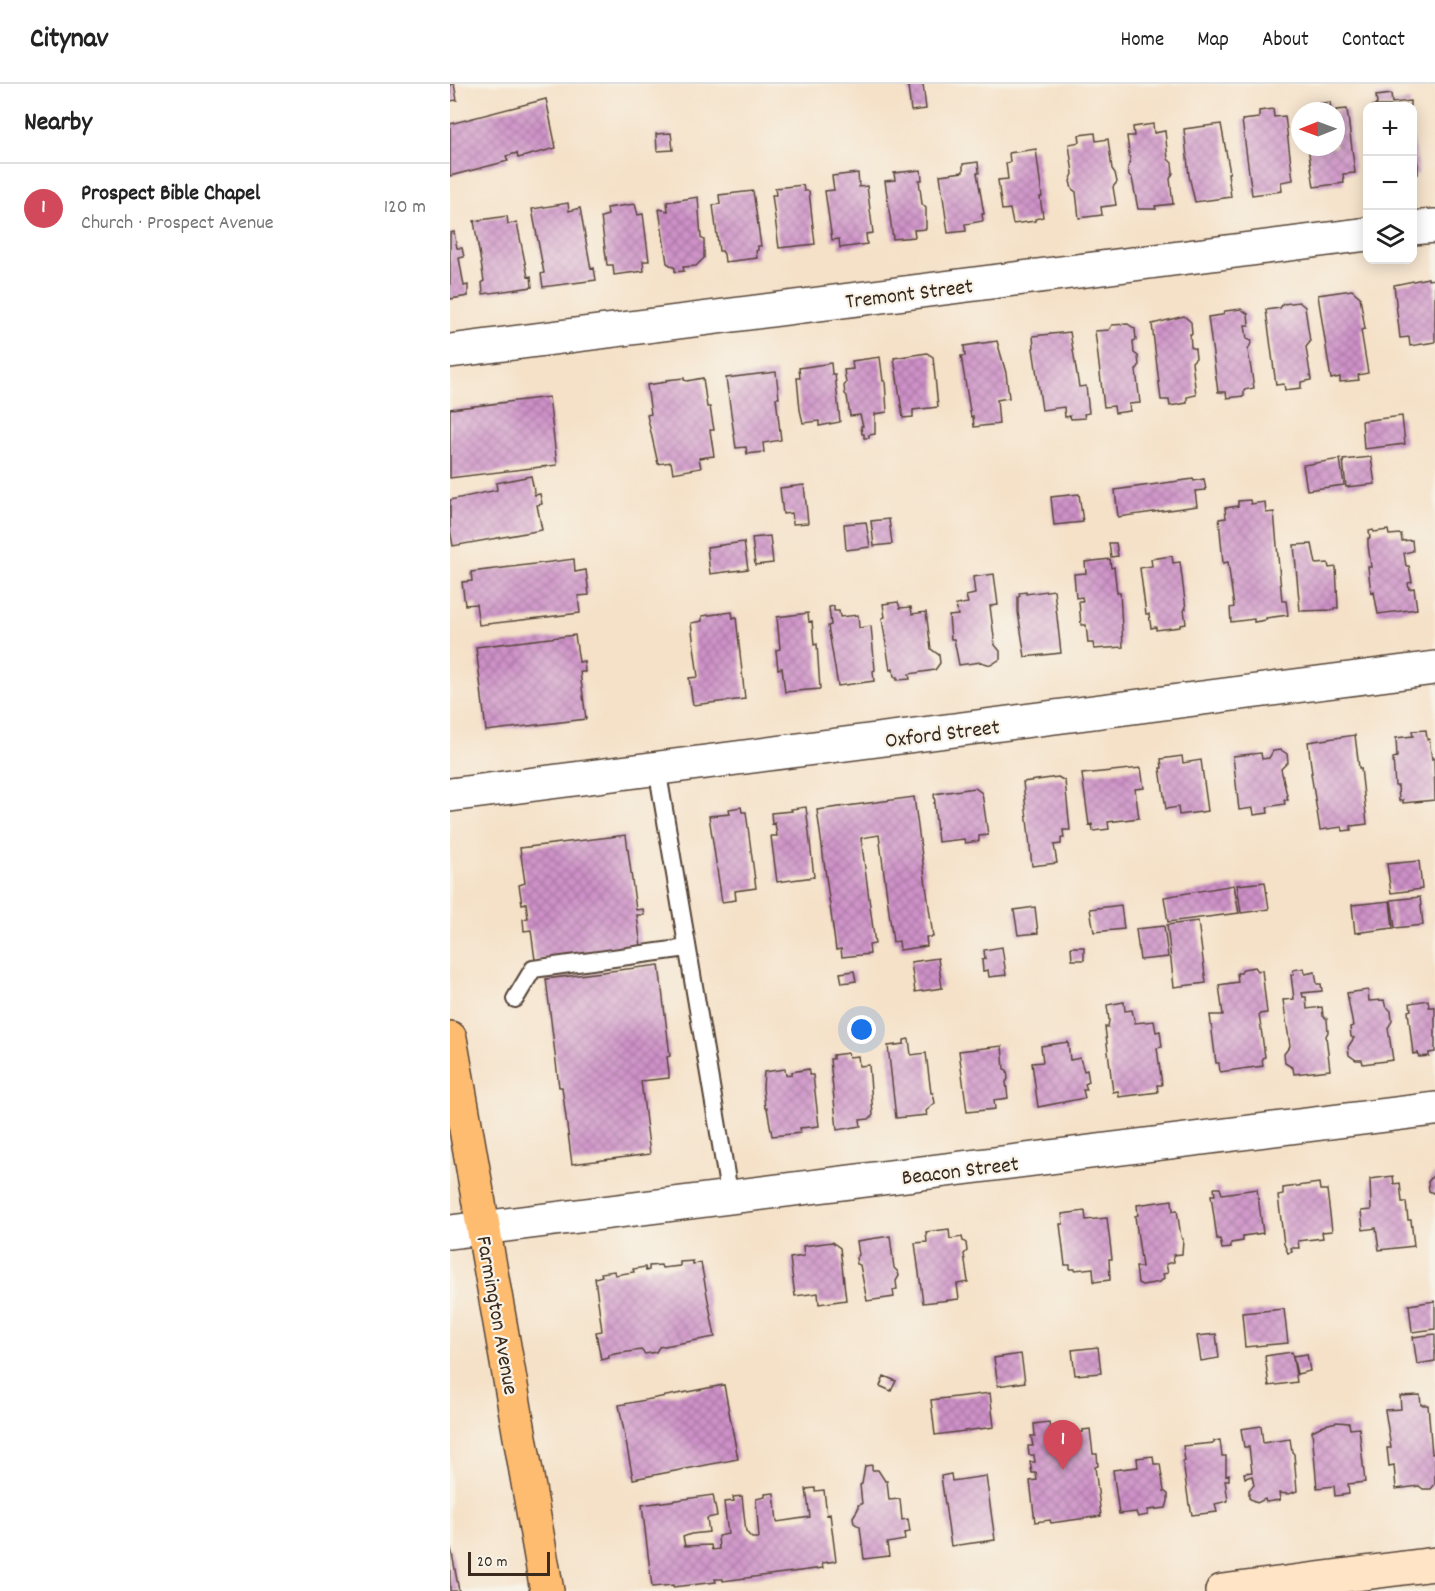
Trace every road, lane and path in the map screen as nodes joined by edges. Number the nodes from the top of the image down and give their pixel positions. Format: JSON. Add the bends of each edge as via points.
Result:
{"nodes":[{"id":1,"x":1435,"y":226,"type":"edge"},
{"id":2,"x":1417,"y":228,"type":"edge"},
{"id":3,"x":1363,"y":235,"type":"edge"},
{"id":4,"x":450,"y":351,"type":"edge"},
{"id":5,"x":1435,"y":668,"type":"edge"},
{"id":6,"x":657,"y":768,"type":"junction"},
{"id":7,"x":450,"y":795,"type":"edge"},
{"id":8,"x":687,"y":948,"type":"junction"},
{"id":9,"x":515,"y":999,"type":"dead end"},
{"id":10,"x":450,"y":1038,"type":"edge"},
{"id":11,"x":1435,"y":1109,"type":"edge"},
{"id":12,"x":730,"y":1198,"type":"junction"},
{"id":13,"x":484,"y":1228,"type":"junction"},
{"id":14,"x":450,"y":1232,"type":"edge"},
{"id":15,"x":1435,"y":1564,"type":"edge"},
{"id":16,"x":547,"y":1591,"type":"edge"},
{"id":17,"x":1222,"y":1591,"type":"edge"}],
"edges":[{"from":1,"to":2,"type":"street"},
{"from":3,"to":4,"type":"street","name":"Tremont Street"},
{"from":5,"to":6,"type":"street","name":"Oxford Street"},
{"from":6,"to":7,"type":"street","name":"Oxford Street"},
{"from":6,"to":8,"type":"lane"},
{"from":8,"to":9,"type":"lane","via":[[533,969]]},
{"from":8,"to":12,"type":"lane"},
{"from":10,"to":13,"type":"main road","name":"Farmington Avenue"},
{"from":11,"to":12,"type":"street","name":"Beacon Street"},
{"from":12,"to":13,"type":"street","name":"Beacon Street"},
{"from":13,"to":14,"type":"street","name":"Beacon Street"},
{"from":13,"to":16,"type":"main road","name":"Farmington Avenue"},
{"from":15,"to":17,"type":"main road"}]}
